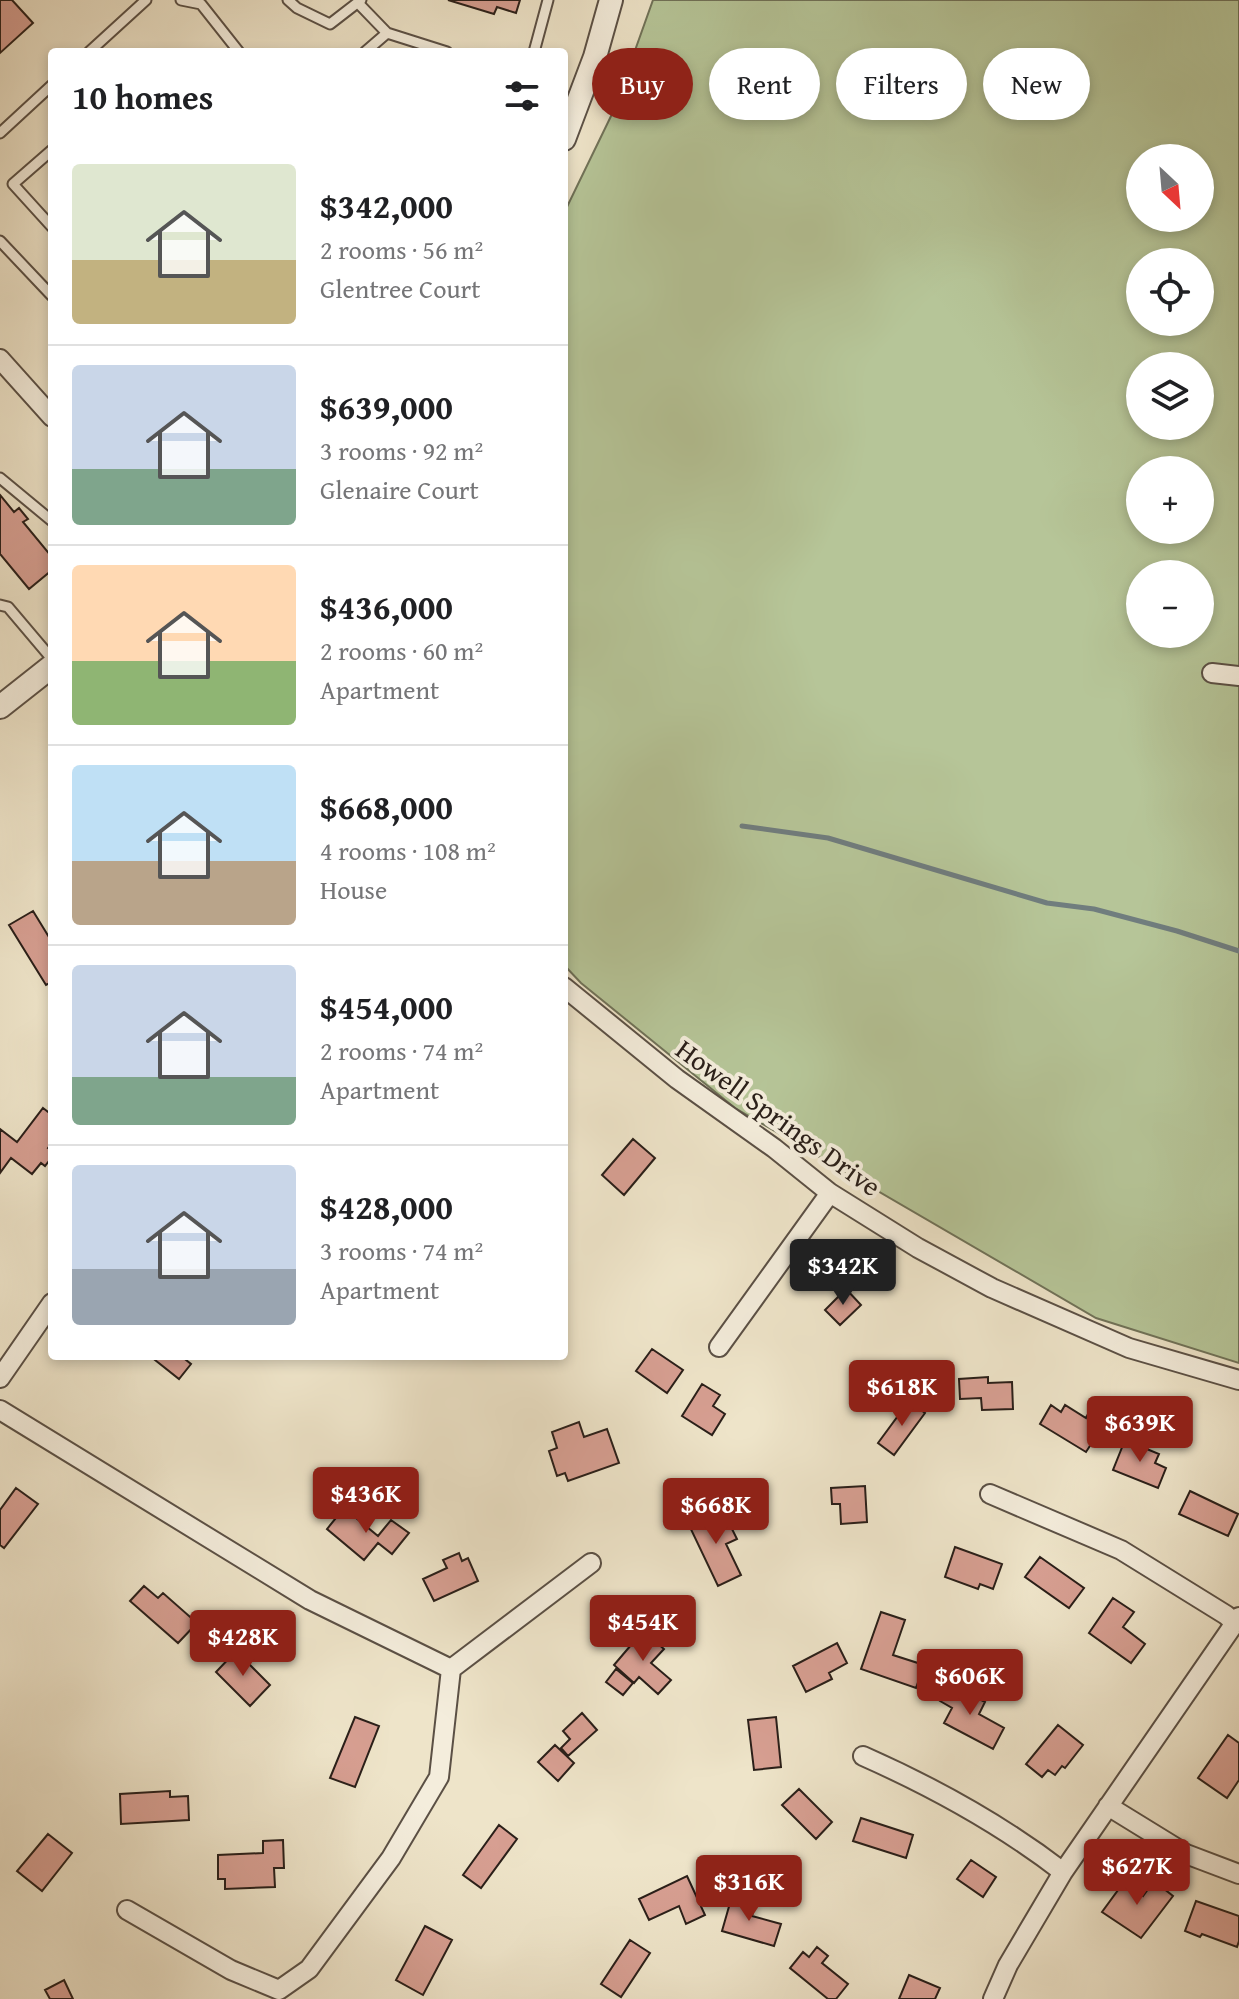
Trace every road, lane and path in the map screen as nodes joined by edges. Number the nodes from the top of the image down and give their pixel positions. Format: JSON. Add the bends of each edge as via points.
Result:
{"nodes":[{"id":1,"x":146,"y":0,"type":"edge"},
{"id":2,"x":181,"y":0,"type":"edge"},
{"id":3,"x":288,"y":0,"type":"edge"},
{"id":4,"x":548,"y":0,"type":"edge"},
{"id":5,"x":611,"y":0,"type":"edge"},
{"id":6,"x":360,"y":2,"type":"edge"},
{"id":7,"x":387,"y":33,"type":"junction"},
{"id":8,"x":93,"y":48,"type":"edge"},
{"id":9,"x":236,"y":48,"type":"edge"},
{"id":10,"x":370,"y":48,"type":"edge"},
{"id":11,"x":434,"y":48,"type":"edge"},
{"id":12,"x":535,"y":48,"type":"edge"},
{"id":13,"x":48,"y":89,"type":"edge"},
{"id":14,"x":568,"y":125,"type":"edge"},
{"id":15,"x":0,"y":133,"type":"edge"},
{"id":16,"x":48,"y":153,"type":"edge"},
{"id":17,"x":0,"y":184,"type":"edge"},
{"id":18,"x":13,"y":184,"type":"junction"},
{"id":19,"x":48,"y":223,"type":"edge"},
{"id":20,"x":0,"y":241,"type":"edge"},
{"id":21,"x":48,"y":292,"type":"edge"},
{"id":22,"x":0,"y":359,"type":"edge"},
{"id":23,"x":48,"y":413,"type":"edge"},
{"id":24,"x":0,"y":478,"type":"edge"},
{"id":25,"x":48,"y":518,"type":"edge"},
{"id":26,"x":0,"y":605,"type":"edge"},
{"id":27,"x":48,"y":654,"type":"edge"},
{"id":28,"x":48,"y":669,"type":"edge"},
{"id":29,"x":1212,"y":673,"type":"dead end"},
{"id":30,"x":1239,"y":676,"type":"edge"},
{"id":31,"x":0,"y":707,"type":"edge"},
{"id":32,"x":568,"y":990,"type":"edge"},
{"id":33,"x":830,"y":1193,"type":"junction"},
{"id":34,"x":48,"y":1309,"type":"edge"},
{"id":35,"x":719,"y":1347,"type":"dead end"},
{"id":36,"x":0,"y":1378,"type":"edge"},
{"id":37,"x":1239,"y":1380,"type":"edge"},
{"id":38,"x":0,"y":1410,"type":"edge"},
{"id":39,"x":990,"y":1494,"type":"dead end"},
{"id":40,"x":591,"y":1563,"type":"dead end"},
{"id":41,"x":1237,"y":1620,"type":"edge"},
{"id":42,"x":451,"y":1669,"type":"junction"},
{"id":43,"x":863,"y":1756,"type":"dead end"},
{"id":44,"x":1108,"y":1806,"type":"junction"},
{"id":45,"x":1063,"y":1872,"type":"junction"},
{"id":46,"x":1239,"y":1874,"type":"edge"},
{"id":47,"x":127,"y":1910,"type":"dead end"},
{"id":48,"x":993,"y":1999,"type":"edge"}],
"edges":[{"from":1,"to":8,"type":"lane"},
{"from":2,"to":9,"type":"lane","via":[[201,4]]},
{"from":3,"to":6,"type":"lane","via":[[330,24]]},
{"from":4,"to":12,"type":"lane"},
{"from":5,"to":14,"type":"street"},
{"from":6,"to":7,"type":"lane"},
{"from":7,"to":10,"type":"lane"},
{"from":7,"to":11,"type":"lane"},
{"from":13,"to":15,"type":"lane"},
{"from":16,"to":18,"type":"lane"},
{"from":17,"to":18,"type":"lane"},
{"from":18,"to":19,"type":"lane"},
{"from":20,"to":21,"type":"lane"},
{"from":22,"to":23,"type":"street"},
{"from":24,"to":25,"type":"lane"},
{"from":26,"to":27,"type":"lane","via":[[8,607]]},
{"from":28,"to":31,"type":"street"},
{"from":29,"to":30,"type":"street"},
{"from":32,"to":33,"type":"street","name":"Howell Springs Drive"},
{"from":33,"to":35,"type":"street"},
{"from":33,"to":37,"type":"street","name":"Howell Springs Drive","via":[[992,1288],[1129,1348]]},
{"from":34,"to":36,"type":"street"},
{"from":38,"to":42,"type":"street","via":[[310,1600]]},
{"from":39,"to":41,"type":"street","via":[[1121,1550]]},
{"from":40,"to":42,"type":"street"},
{"from":41,"to":44,"type":"street"},
{"from":42,"to":47,"type":"street","via":[[439,1777],[391,1858],[309,1969],[279,1990],[231,1970]]},
{"from":43,"to":45,"type":"street","via":[[1011,1834]]},
{"from":44,"to":45,"type":"street"},
{"from":44,"to":46,"type":"street","via":[[1186,1854]]},
{"from":45,"to":48,"type":"street"}]}
